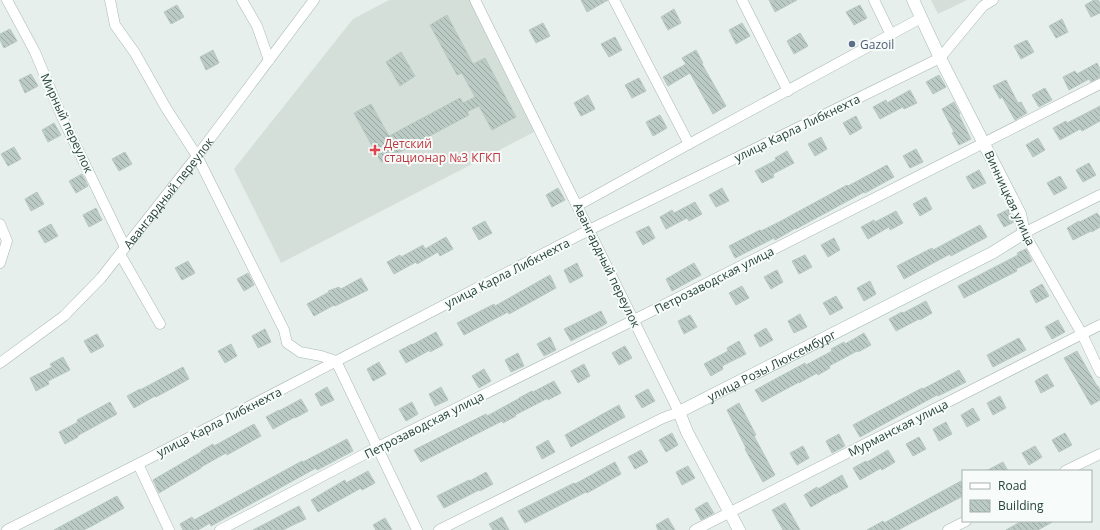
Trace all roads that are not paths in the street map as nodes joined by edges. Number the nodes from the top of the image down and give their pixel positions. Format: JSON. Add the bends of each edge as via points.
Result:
{"nodes":[{"id":1,"x":7,"y":0,"type":"edge"},
{"id":2,"x":110,"y":0,"type":"edge"},
{"id":3,"x":242,"y":0,"type":"edge"},
{"id":4,"x":314,"y":0,"type":"edge"},
{"id":5,"x":475,"y":0,"type":"edge"},
{"id":6,"x":614,"y":0,"type":"edge"},
{"id":7,"x":742,"y":0,"type":"edge"},
{"id":8,"x":874,"y":0,"type":"edge"},
{"id":9,"x":913,"y":0,"type":"edge"},
{"id":10,"x":992,"y":0,"type":"edge"},
{"id":11,"x":922,"y":18,"type":"junction"},
{"id":12,"x":891,"y":35,"type":"junction"},
{"id":13,"x":940,"y":58,"type":"junction"},
{"id":14,"x":269,"y":60,"type":"junction"},
{"id":15,"x":1100,"y":84,"type":"edge"},
{"id":16,"x":788,"y":91,"type":"junction"},
{"id":17,"x":983,"y":143,"type":"junction"},
{"id":18,"x":689,"y":144,"type":"junction"},
{"id":19,"x":197,"y":156,"type":"junction"},
{"id":20,"x":1100,"y":195,"type":"edge"},
{"id":21,"x":578,"y":206,"type":"junction"},
{"id":22,"x":0,"y":224,"type":"edge"},
{"id":23,"x":589,"y":230,"type":"junction"},
{"id":24,"x":1024,"y":233,"type":"junction"},
{"id":25,"x":122,"y":251,"type":"junction"},
{"id":26,"x":0,"y":263,"type":"edge"},
{"id":27,"x":634,"y":320,"type":"junction"},
{"id":28,"x":160,"y":324,"type":"dead end"},
{"id":29,"x":1100,"y":325,"type":"edge"},
{"id":30,"x":1082,"y":334,"type":"junction"},
{"id":31,"x":336,"y":361,"type":"junction"},
{"id":32,"x":0,"y":363,"type":"edge"},
{"id":33,"x":1100,"y":372,"type":"edge"},
{"id":34,"x":679,"y":412,"type":"junction"},
{"id":35,"x":378,"y":447,"type":"junction"},
{"id":36,"x":1100,"y":454,"type":"edge"},
{"id":37,"x":138,"y":464,"type":"junction"},
{"id":38,"x":1067,"y":470,"type":"edge"},
{"id":39,"x":730,"y":513,"type":"junction"},
{"id":40,"x":964,"y":522,"type":"edge"},
{"id":41,"x":7,"y":530,"type":"edge"},
{"id":42,"x":169,"y":530,"type":"edge"},
{"id":43,"x":220,"y":530,"type":"edge"},
{"id":44,"x":417,"y":530,"type":"edge"},
{"id":45,"x":439,"y":530,"type":"edge"},
{"id":46,"x":695,"y":530,"type":"edge"},
{"id":47,"x":739,"y":530,"type":"edge"},
{"id":48,"x":948,"y":530,"type":"edge"}],
"edges":[{"from":1,"to":25,"type":"street","name":"Мирный переулок","via":[[35,52]]},
{"from":2,"to":19,"type":"street","via":[[116,25]]},
{"from":3,"to":14,"type":"street","via":[[256,26]]},
{"from":4,"to":14,"type":"street","name":"Авангардный переулок"},
{"from":5,"to":21,"type":"street","name":"Авангардный переулок"},
{"from":6,"to":18,"type":"street"},
{"from":7,"to":16,"type":"street"},
{"from":8,"to":12,"type":"street"},
{"from":9,"to":11,"type":"main road","name":"Винницкая улица"},
{"from":10,"to":13,"type":"street","name":"улица Карла Либкнехта","via":[[983,6]]},
{"from":11,"to":12,"type":"street"},
{"from":11,"to":13,"type":"main road","name":"Винницкая улица"},
{"from":12,"to":16,"type":"street"},
{"from":13,"to":17,"type":"main road","name":"Винницкая улица"},
{"from":13,"to":23,"type":"street","name":"улица Карла Либкнехта"},
{"from":14,"to":19,"type":"street","name":"Авангардный переулок"},
{"from":15,"to":17,"type":"street","name":"Петрозаводская улица"},
{"from":16,"to":18,"type":"street"},
{"from":17,"to":24,"type":"main road","name":"Винницкая улица","via":[[1020,214]]},
{"from":17,"to":27,"type":"street","name":"Петрозаводская улица"},
{"from":18,"to":21,"type":"street"},
{"from":19,"to":25,"type":"street","name":"Авангардный переулок"},
{"from":19,"to":31,"type":"street","via":[[284,330],[287,343],[300,352]]},
{"from":20,"to":24,"type":"street","name":"улица Розы Люксембург"},
{"from":21,"to":23,"type":"street","name":"Авангардный переулок"},
{"from":22,"to":26,"type":"street","via":[[6,241]]},
{"from":23,"to":27,"type":"street","name":"Авангардный переулок"},
{"from":23,"to":31,"type":"street","name":"улица Карла Либкнехта"},
{"from":24,"to":30,"type":"street","name":"Винницкая улица"},
{"from":24,"to":34,"type":"main road","name":"улица Розы Люксембург","via":[[992,253]]},
{"from":25,"to":28,"type":"street","name":"Мирный переулок"},
{"from":25,"to":32,"type":"street","name":"Авангардный переулок","via":[[101,278],[64,316]]},
{"from":27,"to":34,"type":"street","name":"Авангардный переулок"},
{"from":27,"to":35,"type":"street","name":"Петрозаводская улица"},
{"from":29,"to":30,"type":"street","name":"Мурманская улица"},
{"from":30,"to":33,"type":"street","name":"Винницкая улица"},
{"from":30,"to":39,"type":"street","name":"Мурманская улица"},
{"from":31,"to":35,"type":"street"},
{"from":31,"to":37,"type":"street","name":"улица Карла Либкнехта"},
{"from":34,"to":39,"type":"main road","name":"Авангардный переулок"},
{"from":34,"to":45,"type":"street","name":"улица Розы Люксембург"},
{"from":35,"to":43,"type":"street","name":"Петрозаводская улица"},
{"from":35,"to":44,"type":"street"},
{"from":36,"to":38,"type":"street"},
{"from":37,"to":41,"type":"street","name":"улица Карла Либкнехта"},
{"from":37,"to":42,"type":"street"},
{"from":39,"to":46,"type":"street","name":"Мурманская улица"},
{"from":39,"to":47,"type":"main road","name":"Авангардный переулок"},
{"from":40,"to":48,"type":"street"}]}
